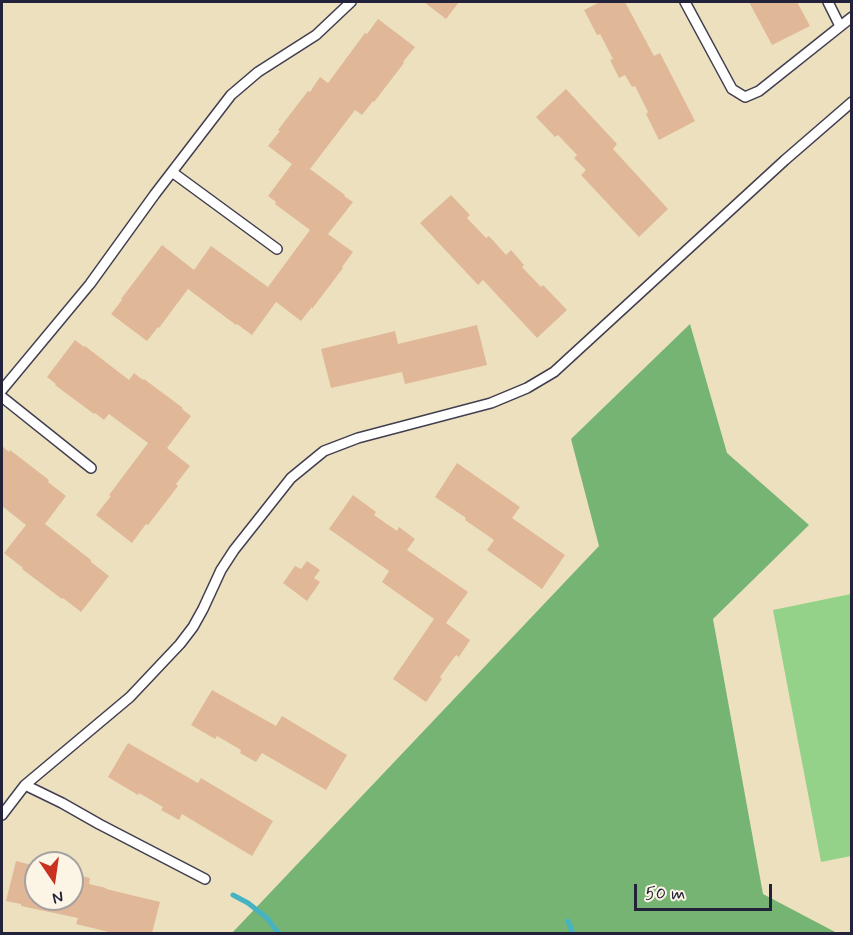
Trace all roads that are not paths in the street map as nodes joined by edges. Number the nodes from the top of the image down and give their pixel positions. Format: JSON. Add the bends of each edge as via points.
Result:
{"nodes":[{"id":1,"x":351,"y":2,"type":"edge"},
{"id":2,"x":685,"y":2,"type":"edge"},
{"id":3,"x":828,"y":2,"type":"edge"},
{"id":4,"x":852,"y":17,"type":"edge"},
{"id":5,"x":840,"y":26,"type":"junction"},
{"id":6,"x":852,"y":102,"type":"edge"},
{"id":7,"x":172,"y":172,"type":"junction"},
{"id":8,"x":277,"y":249,"type":"dead end"},
{"id":9,"x":2,"y":390,"type":"edge"},
{"id":10,"x":2,"y":397,"type":"edge"},
{"id":11,"x":91,"y":468,"type":"dead end"},
{"id":12,"x":25,"y":785,"type":"junction"},
{"id":13,"x":2,"y":815,"type":"edge"},
{"id":14,"x":205,"y":879,"type":"dead end"}],
"edges":[{"from":1,"to":7,"type":"lane","via":[[316,35],[243,83]]},
{"from":2,"to":5,"type":"lane","via":[[732,88],[746,97],[759,91]]},
{"from":3,"to":5,"type":"lane"},
{"from":4,"to":5,"type":"lane"},
{"from":6,"to":12,"type":"lane","via":[[554,372],[491,403],[358,438],[324,451],[291,478],[234,550],[180,644],[130,697]]},
{"from":7,"to":8,"type":"lane"},
{"from":7,"to":9,"type":"lane","via":[[90,284]]},
{"from":10,"to":11,"type":"lane"},
{"from":12,"to":13,"type":"lane"},
{"from":12,"to":14,"type":"lane"}]}
